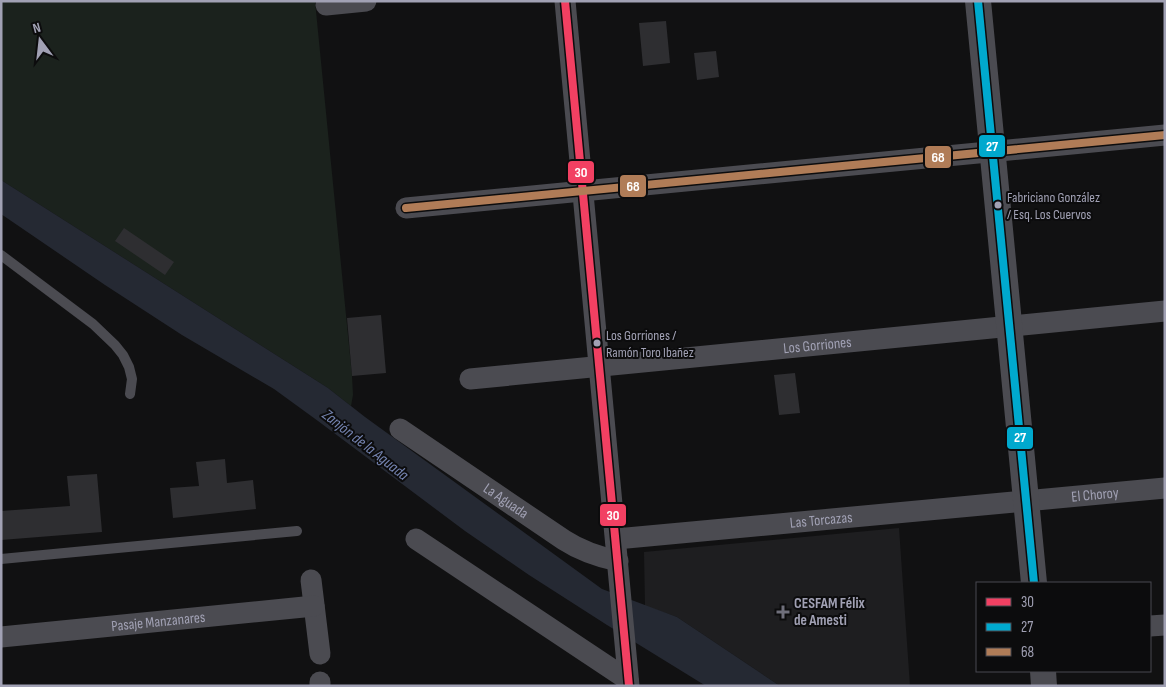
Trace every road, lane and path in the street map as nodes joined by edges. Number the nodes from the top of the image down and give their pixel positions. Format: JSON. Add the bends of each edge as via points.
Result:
{"nodes":[{"id":1,"x":366,"y":1,"type":"edge"},
{"id":2,"x":565,"y":1,"type":"edge"},
{"id":3,"x":978,"y":1,"type":"edge"},
{"id":4,"x":326,"y":5,"type":"dead end"},
{"id":5,"x":1165,"y":135,"type":"edge"},
{"id":6,"x":993,"y":152,"type":"junction"},
{"id":7,"x":583,"y":191,"type":"junction"},
{"id":8,"x":406,"y":208,"type":"dead end"},
{"id":9,"x":1,"y":255,"type":"edge"},
{"id":10,"x":1165,"y":311,"type":"edge"},
{"id":11,"x":1009,"y":326,"type":"junction"},
{"id":12,"x":599,"y":366,"type":"junction"},
{"id":13,"x":470,"y":378,"type":"dead end"},
{"id":14,"x":130,"y":394,"type":"dead end"},
{"id":15,"x":400,"y":429,"type":"dead end"},
{"id":16,"x":1165,"y":488,"type":"edge"},
{"id":17,"x":1026,"y":501,"type":"junction"},
{"id":18,"x":297,"y":531,"type":"dead end"},
{"id":19,"x":416,"y":539,"type":"dead end"},
{"id":20,"x":616,"y":540,"type":"junction"},
{"id":21,"x":1,"y":559,"type":"edge"},
{"id":22,"x":618,"y":568,"type":"junction"},
{"id":23,"x":311,"y":580,"type":"dead end"},
{"id":24,"x":1034,"y":582,"type":"edge"},
{"id":25,"x":314,"y":606,"type":"junction"},
{"id":26,"x":1165,"y":625,"type":"edge"},
{"id":27,"x":1151,"y":626,"type":"edge"},
{"id":28,"x":1,"y":637,"type":"edge"},
{"id":29,"x":320,"y":654,"type":"dead end"},
{"id":30,"x":1043,"y":672,"type":"edge"},
{"id":31,"x":629,"y":683,"type":"edge"},
{"id":32,"x":1044,"y":686,"type":"edge"}],
"edges":[{"from":1,"to":4,"type":"street"},
{"from":2,"to":7,"type":"street"},
{"from":3,"to":6,"type":"street"},
{"from":5,"to":6,"type":"street"},
{"from":6,"to":7,"type":"street"},
{"from":6,"to":11,"type":"street"},
{"from":7,"to":8,"type":"street"},
{"from":7,"to":12,"type":"street"},
{"from":9,"to":14,"type":"lane","via":[[87,318],[115,344],[129,366],[132,379]]},
{"from":10,"to":11,"type":"street","name":"Los Gorriones"},
{"from":11,"to":12,"type":"street","name":"Los Gorriones"},
{"from":11,"to":17,"type":"street"},
{"from":12,"to":13,"type":"street","name":"Los Gorriones"},
{"from":12,"to":20,"type":"street"},
{"from":15,"to":22,"type":"street","name":"La Aguada","via":[[564,540]]},
{"from":16,"to":17,"type":"street","name":"El Choroy"},
{"from":17,"to":20,"type":"street","name":"Las Torcazas"},
{"from":17,"to":24,"type":"street"},
{"from":18,"to":21,"type":"lane"},
{"from":19,"to":31,"type":"street"},
{"from":20,"to":22,"type":"street"},
{"from":22,"to":31,"type":"street"},
{"from":23,"to":25,"type":"street"},
{"from":25,"to":28,"type":"street","name":"Pasaje Manzanares"},
{"from":25,"to":29,"type":"street"},
{"from":26,"to":27,"type":"street"},
{"from":30,"to":32,"type":"street"}]}
